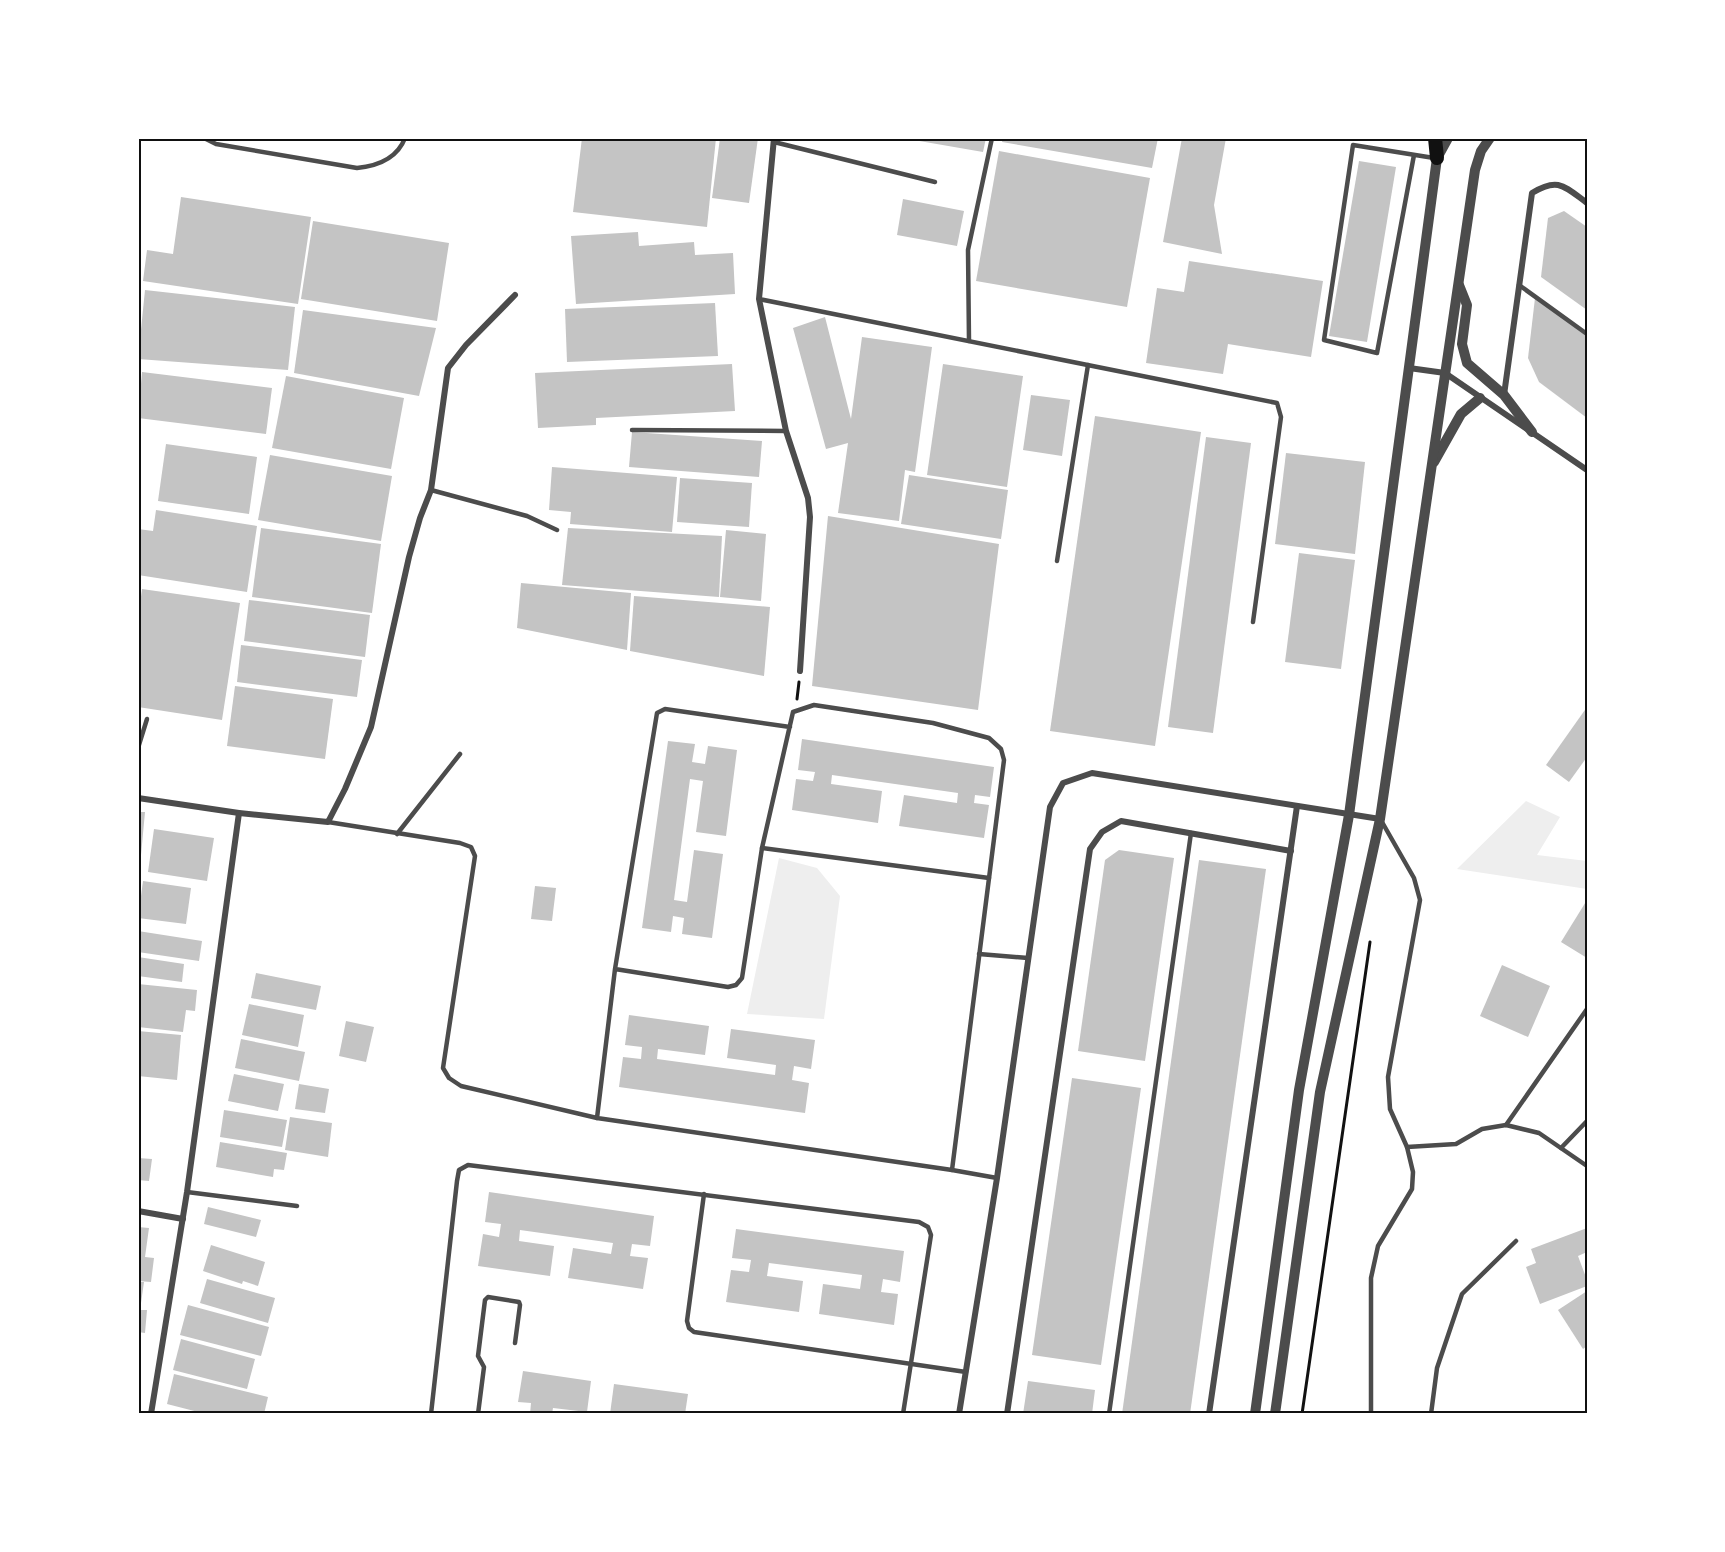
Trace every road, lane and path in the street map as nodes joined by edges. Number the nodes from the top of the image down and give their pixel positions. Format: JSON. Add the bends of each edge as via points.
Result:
{"nodes":[{"id":1,"x":204,"y":138,"type":"edge"},
{"id":2,"x":405,"y":138,"type":"edge"},
{"id":3,"x":992,"y":138,"type":"edge"},
{"id":4,"x":1435,"y":138,"type":"edge"},
{"id":5,"x":1448,"y":138,"type":"edge"},
{"id":6,"x":1490,"y":138,"type":"edge"},
{"id":7,"x":774,"y":140,"type":"edge"},
{"id":8,"x":1414,"y":155,"type":"junction"},
{"id":9,"x":1437,"y":158,"type":"junction"},
{"id":10,"x":934,"y":182,"type":"dead end"},
{"id":11,"x":1587,"y":202,"type":"edge"},
{"id":12,"x":1459,"y":285,"type":"junction"},
{"id":13,"x":1519,"y":285,"type":"junction"},
{"id":14,"x":515,"y":295,"type":"dead end"},
{"id":15,"x":759,"y":299,"type":"junction"},
{"id":16,"x":1587,"y":334,"type":"edge"},
{"id":17,"x":969,"y":341,"type":"junction"},
{"id":18,"x":1088,"y":365,"type":"junction"},
{"id":19,"x":1409,"y":368,"type":"junction"},
{"id":20,"x":1445,"y":373,"type":"junction"},
{"id":21,"x":1504,"y":395,"type":"junction"},
{"id":22,"x":1480,"y":398,"type":"junction"},
{"id":23,"x":632,"y":430,"type":"dead end"},
{"id":24,"x":786,"y":432,"type":"junction"},
{"id":25,"x":1532,"y":432,"type":"junction"},
{"id":26,"x":1587,"y":470,"type":"edge"},
{"id":27,"x":1430,"y":471,"type":"junction"},
{"id":28,"x":431,"y":490,"type":"junction"},
{"id":29,"x":557,"y":530,"type":"dead end"},
{"id":30,"x":1057,"y":561,"type":"dead end"},
{"id":31,"x":1253,"y":622,"type":"dead end"},
{"id":32,"x":800,"y":671,"type":"dead end"},
{"id":33,"x":147,"y":719,"type":"dead end"},
{"id":34,"x":790,"y":727,"type":"junction"},
{"id":35,"x":138,"y":748,"type":"edge"},
{"id":36,"x":460,"y":754,"type":"dead end"},
{"id":37,"x":138,"y":798,"type":"edge"},
{"id":38,"x":1297,"y":806,"type":"junction"},
{"id":39,"x":239,"y":813,"type":"junction"},
{"id":40,"x":1349,"y":815,"type":"junction"},
{"id":41,"x":1380,"y":819,"type":"junction"},
{"id":42,"x":328,"y":822,"type":"junction"},
{"id":43,"x":1191,"y":833,"type":"junction"},
{"id":44,"x":397,"y":834,"type":"junction"},
{"id":45,"x":762,"y":848,"type":"junction"},
{"id":46,"x":1291,"y":851,"type":"junction"},
{"id":47,"x":989,"y":878,"type":"junction"},
{"id":48,"x":1370,"y":939,"type":"dead end"},
{"id":49,"x":979,"y":954,"type":"junction"},
{"id":50,"x":1028,"y":958,"type":"junction"},
{"id":51,"x":615,"y":969,"type":"junction"},
{"id":52,"x":1587,"y":1009,"type":"edge"},
{"id":53,"x":597,"y":1118,"type":"junction"},
{"id":54,"x":1587,"y":1121,"type":"edge"},
{"id":55,"x":1506,"y":1125,"type":"junction"},
{"id":56,"x":1407,"y":1147,"type":"junction"},
{"id":57,"x":1561,"y":1148,"type":"junction"},
{"id":58,"x":1587,"y":1166,"type":"edge"},
{"id":59,"x":952,"y":1170,"type":"junction"},
{"id":60,"x":997,"y":1178,"type":"junction"},
{"id":61,"x":187,"y":1192,"type":"junction"},
{"id":62,"x":704,"y":1194,"type":"junction"},
{"id":63,"x":297,"y":1206,"type":"dead end"},
{"id":64,"x":138,"y":1211,"type":"edge"},
{"id":65,"x":183,"y":1219,"type":"junction"},
{"id":66,"x":1515,"y":1241,"type":"dead end"},
{"id":67,"x":515,"y":1343,"type":"dead end"},
{"id":68,"x":910,"y":1363,"type":"junction"},
{"id":69,"x":966,"y":1372,"type":"junction"},
{"id":70,"x":151,"y":1414,"type":"edge"},
{"id":71,"x":431,"y":1414,"type":"edge"},
{"id":72,"x":478,"y":1414,"type":"edge"},
{"id":73,"x":903,"y":1414,"type":"edge"},
{"id":74,"x":959,"y":1414,"type":"edge"},
{"id":75,"x":1007,"y":1414,"type":"edge"},
{"id":76,"x":1109,"y":1414,"type":"edge"},
{"id":77,"x":1209,"y":1414,"type":"edge"},
{"id":78,"x":1254,"y":1414,"type":"edge"},
{"id":79,"x":1275,"y":1414,"type":"edge"},
{"id":80,"x":1302,"y":1414,"type":"edge"},
{"id":81,"x":1371,"y":1414,"type":"edge"},
{"id":82,"x":1431,"y":1414,"type":"edge"}],
"edges":[{"from":1,"to":2,"type":"lane","via":[[216,144],[357,168],[385,161]]},
{"from":3,"to":17,"type":"lane","via":[[968,250]]},
{"from":4,"to":9,"type":"main road"},
{"from":5,"to":9,"type":"street"},
{"from":6,"to":12,"type":"street","via":[[1475,170]]},
{"from":7,"to":10,"type":"lane"},
{"from":7,"to":15,"type":"street"},
{"from":8,"to":8,"type":"lane","via":[[1353,145],[1324,340],[1377,352]]},
{"from":8,"to":9,"type":"lane"},
{"from":9,"to":19,"type":"street"},
{"from":11,"to":13,"type":"street","via":[[1561,184],[1546,184],[1532,193]]},
{"from":12,"to":20,"type":"street"},
{"from":12,"to":21,"type":"street","via":[[1467,305],[1462,344],[1467,363]]},
{"from":13,"to":16,"type":"lane"},
{"from":13,"to":21,"type":"street"},
{"from":14,"to":28,"type":"street","via":[[448,368]]},
{"from":15,"to":17,"type":"lane"},
{"from":15,"to":24,"type":"street"},
{"from":17,"to":18,"type":"lane"},
{"from":18,"to":30,"type":"lane"},
{"from":18,"to":31,"type":"lane","via":[[1277,403],[1281,417]]},
{"from":19,"to":20,"type":"street"},
{"from":19,"to":40,"type":"street"},
{"from":20,"to":22,"type":"street"},
{"from":20,"to":27,"type":"street"},
{"from":21,"to":25,"type":"street"},
{"from":22,"to":25,"type":"street"},
{"from":22,"to":27,"type":"street","via":[[1461,414]]},
{"from":23,"to":24,"type":"lane"},
{"from":24,"to":32,"type":"street","via":[[808,498],[810,517]]},
{"from":25,"to":26,"type":"street"},
{"from":27,"to":41,"type":"street"},
{"from":28,"to":29,"type":"lane","via":[[527,516]]},
{"from":28,"to":42,"type":"street","via":[[409,557],[370,727]]},
{"from":33,"to":35,"type":"lane"},
{"from":34,"to":45,"type":"lane"},
{"from":34,"to":47,"type":"lane","via":[[793,712],[814,705],[933,723],[989,738],[1001,749],[1004,760]]},
{"from":34,"to":51,"type":"lane","via":[[665,709],[657,713]]},
{"from":36,"to":44,"type":"lane"},
{"from":37,"to":39,"type":"street"},
{"from":38,"to":40,"type":"street"},
{"from":38,"to":46,"type":"street"},
{"from":38,"to":50,"type":"street","via":[[1092,773],[1064,783],[1050,807]]},
{"from":39,"to":42,"type":"street"},
{"from":39,"to":61,"type":"street"},
{"from":40,"to":41,"type":"street"},
{"from":40,"to":78,"type":"street","via":[[1299,1090]]},
{"from":41,"to":56,"type":"lane","via":[[1414,878],[1420,900],[1388,1077],[1390,1109]]},
{"from":41,"to":79,"type":"street","via":[[1320,1092]]},
{"from":42,"to":44,"type":"lane"},
{"from":43,"to":46,"type":"street"},
{"from":43,"to":75,"type":"street","via":[[1121,821],[1102,832],[1090,849]]},
{"from":43,"to":76,"type":"lane"},
{"from":44,"to":53,"type":"lane","via":[[460,843],[471,847],[475,856],[443,1068],[449,1078],[461,1086]]},
{"from":45,"to":47,"type":"lane"},
{"from":45,"to":51,"type":"lane","via":[[742,978],[736,986]]},
{"from":46,"to":77,"type":"street"},
{"from":47,"to":49,"type":"lane"},
{"from":48,"to":80,"type":"path"},
{"from":49,"to":50,"type":"lane"},
{"from":49,"to":59,"type":"lane"},
{"from":50,"to":60,"type":"street"},
{"from":51,"to":53,"type":"lane"},
{"from":52,"to":55,"type":"lane"},
{"from":53,"to":59,"type":"lane"},
{"from":54,"to":57,"type":"lane"},
{"from":55,"to":56,"type":"lane","via":[[1482,1129],[1456,1144]]},
{"from":55,"to":57,"type":"lane","via":[[1539,1133]]},
{"from":56,"to":81,"type":"lane","via":[[1413,1172],[1412,1189],[1378,1246],[1371,1278]]},
{"from":57,"to":58,"type":"lane"},
{"from":59,"to":60,"type":"lane"},
{"from":60,"to":69,"type":"street"},
{"from":61,"to":63,"type":"lane"},
{"from":61,"to":65,"type":"street"},
{"from":62,"to":68,"type":"lane","via":[[689,1328],[694,1332]]},
{"from":62,"to":68,"type":"lane","via":[[919,1222],[928,1227],[931,1235]]},
{"from":62,"to":71,"type":"lane","via":[[468,1164],[459,1170]]},
{"from":64,"to":65,"type":"street"},
{"from":65,"to":70,"type":"street"},
{"from":66,"to":82,"type":"lane","via":[[1462,1293],[1437,1368]]},
{"from":67,"to":72,"type":"lane","via":[[519,1302],[488,1297],[478,1356],[484,1367]]},
{"from":68,"to":69,"type":"lane"},
{"from":68,"to":73,"type":"lane"},
{"from":69,"to":74,"type":"street"}]}
